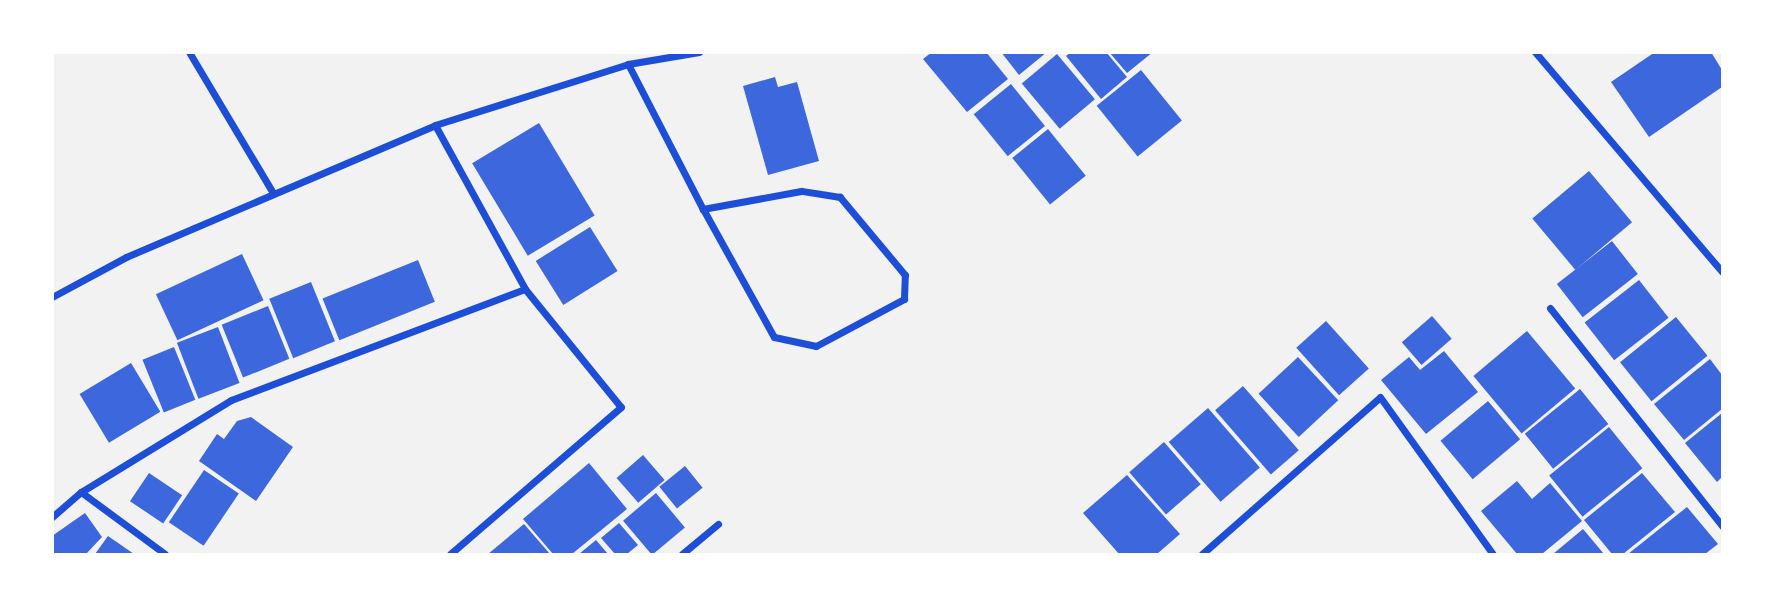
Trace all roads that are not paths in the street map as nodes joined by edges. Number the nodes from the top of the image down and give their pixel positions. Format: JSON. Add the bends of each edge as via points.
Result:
{"nodes":[{"id":1,"x":189,"y":52,"type":"edge"},
{"id":2,"x":699,"y":52,"type":"edge"},
{"id":3,"x":1535,"y":52,"type":"edge"},
{"id":4,"x":628,"y":64,"type":"junction"},
{"id":5,"x":435,"y":125,"type":"junction"},
{"id":6,"x":273,"y":193,"type":"junction"},
{"id":7,"x":703,"y":209,"type":"junction"},
{"id":8,"x":1723,"y":272,"type":"edge"},
{"id":9,"x":525,"y":289,"type":"junction"},
{"id":10,"x":52,"y":297,"type":"edge"},
{"id":11,"x":1550,"y":309,"type":"dead end"},
{"id":12,"x":81,"y":492,"type":"junction"},
{"id":13,"x":52,"y":517,"type":"edge"},
{"id":14,"x":718,"y":524,"type":"dead end"},
{"id":15,"x":1723,"y":526,"type":"edge"},
{"id":16,"x":165,"y":555,"type":"edge"},
{"id":17,"x":450,"y":555,"type":"edge"},
{"id":18,"x":682,"y":555,"type":"edge"},
{"id":19,"x":1202,"y":555,"type":"edge"},
{"id":20,"x":1493,"y":555,"type":"edge"}],
"edges":[{"from":1,"to":6,"type":"street"},
{"from":2,"to":4,"type":"street"},
{"from":3,"to":8,"type":"street"},
{"from":4,"to":5,"type":"street"},
{"from":4,"to":7,"type":"street"},
{"from":5,"to":6,"type":"street"},
{"from":5,"to":9,"type":"street"},
{"from":6,"to":10,"type":"street","via":[[126,257]]},
{"from":7,"to":7,"type":"street","via":[[774,337],[816,346],[904,299],[905,275],[840,197],[801,191]]},
{"from":9,"to":12,"type":"street","via":[[231,400]]},
{"from":9,"to":17,"type":"street","via":[[621,407]]},
{"from":11,"to":15,"type":"street"},
{"from":12,"to":13,"type":"street"},
{"from":12,"to":16,"type":"street"},
{"from":14,"to":18,"type":"street"},
{"from":19,"to":20,"type":"street","via":[[1380,397]]}]}
